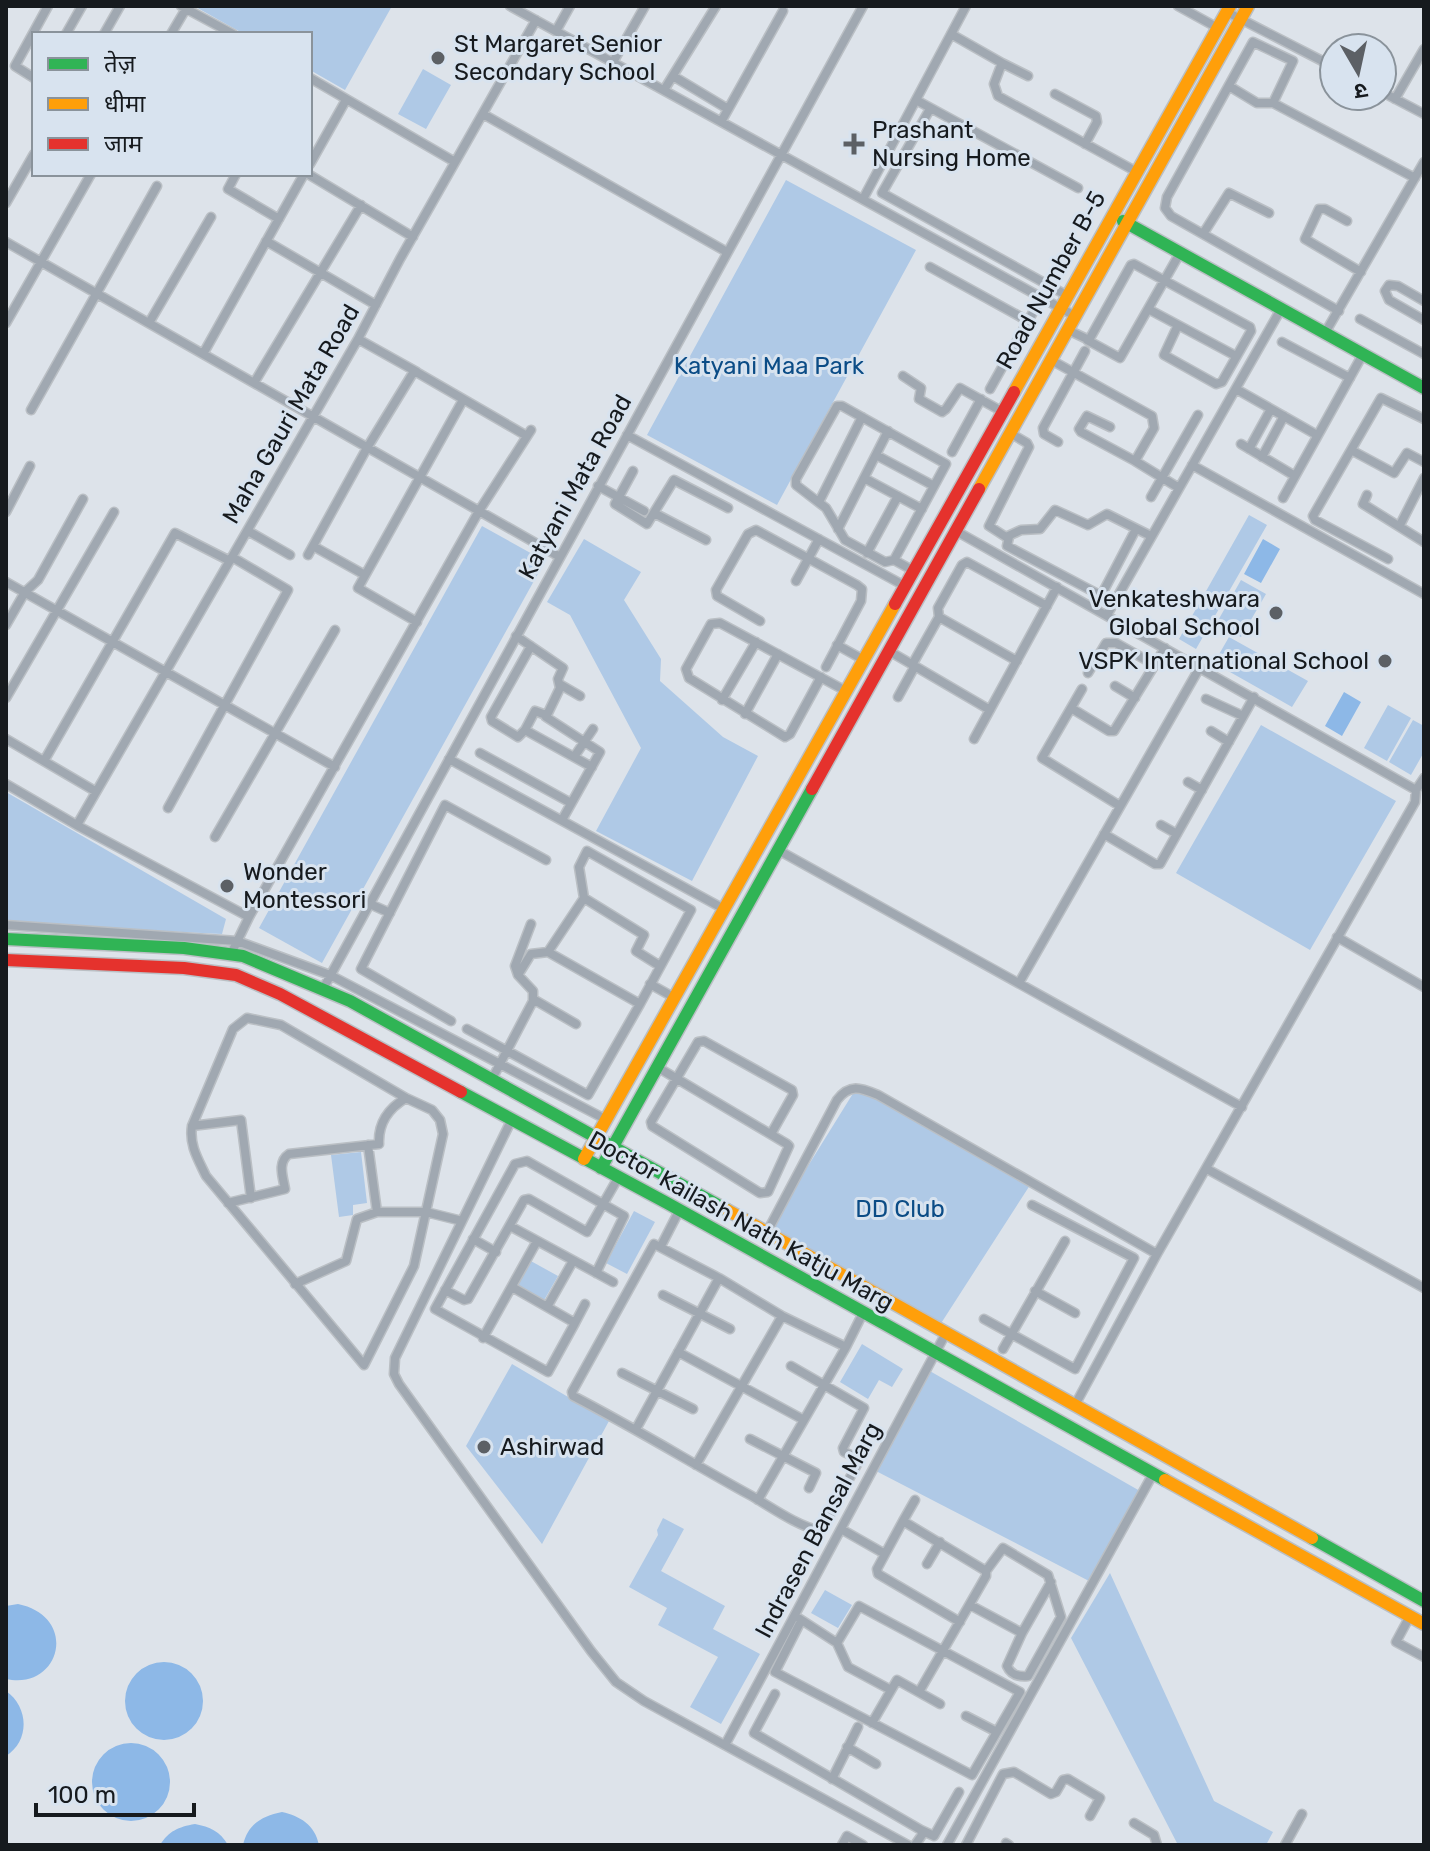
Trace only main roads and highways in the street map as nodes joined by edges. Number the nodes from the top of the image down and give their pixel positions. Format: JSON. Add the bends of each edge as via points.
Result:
{"nodes":[{"id":1,"x":1248,"y":6,"type":"edge"},
{"id":2,"x":1229,"y":9,"type":"edge"},
{"id":3,"x":1113,"y":216,"type":"junction"},
{"id":4,"x":1127,"y":223,"type":"junction"},
{"id":5,"x":1424,"y":388,"type":"edge"},
{"id":6,"x":6,"y":939,"type":"edge"},
{"id":7,"x":113,"y":944,"type":"junction"},
{"id":8,"x":6,"y":960,"type":"edge"},
{"id":9,"x":111,"y":965,"type":"junction"},
{"id":10,"x":597,"y":1137,"type":"junction"},
{"id":11,"x":613,"y":1146,"type":"junction"},
{"id":12,"x":584,"y":1159,"type":"junction"},
{"id":13,"x":601,"y":1168,"type":"junction"},
{"id":14,"x":1424,"y":1601,"type":"edge"},
{"id":15,"x":1424,"y":1624,"type":"edge"}],
"edges":[{"from":1,"to":4,"type":"main road"},
{"from":2,"to":3,"type":"main road","name":"Road Number B-5"},
{"from":3,"to":4,"type":"main road"},
{"from":3,"to":10,"type":"main road","name":"Road Number B-5"},
{"from":4,"to":5,"type":"main road"},
{"from":4,"to":11,"type":"main road"},
{"from":6,"to":7,"type":"main road","name":"Doctor Kailash Nath Katju Marg"},
{"from":7,"to":9,"type":"main road"},
{"from":7,"to":10,"type":"main road","name":"Doctor Kailash Nath Katju Marg","via":[[231,954],[288,973]]},
{"from":8,"to":9,"type":"main road","name":"Doctor Kailash Nath Katju Marg"},
{"from":9,"to":12,"type":"main road","name":"Doctor Kailash Nath Katju Marg","via":[[236,975],[337,1023]]},
{"from":10,"to":11,"type":"main road","name":"Doctor Kailash Nath Katju Marg"},
{"from":10,"to":12,"type":"main road","name":"Road Number B-5"},
{"from":11,"to":13,"type":"main road"},
{"from":11,"to":14,"type":"main road","name":"Doctor Kailash Nath Katju Marg"},
{"from":12,"to":13,"type":"main road","name":"Doctor Kailash Nath Katju Marg"},
{"from":13,"to":15,"type":"main road","name":"Doctor Kailash Nath Katju Marg"}]}
